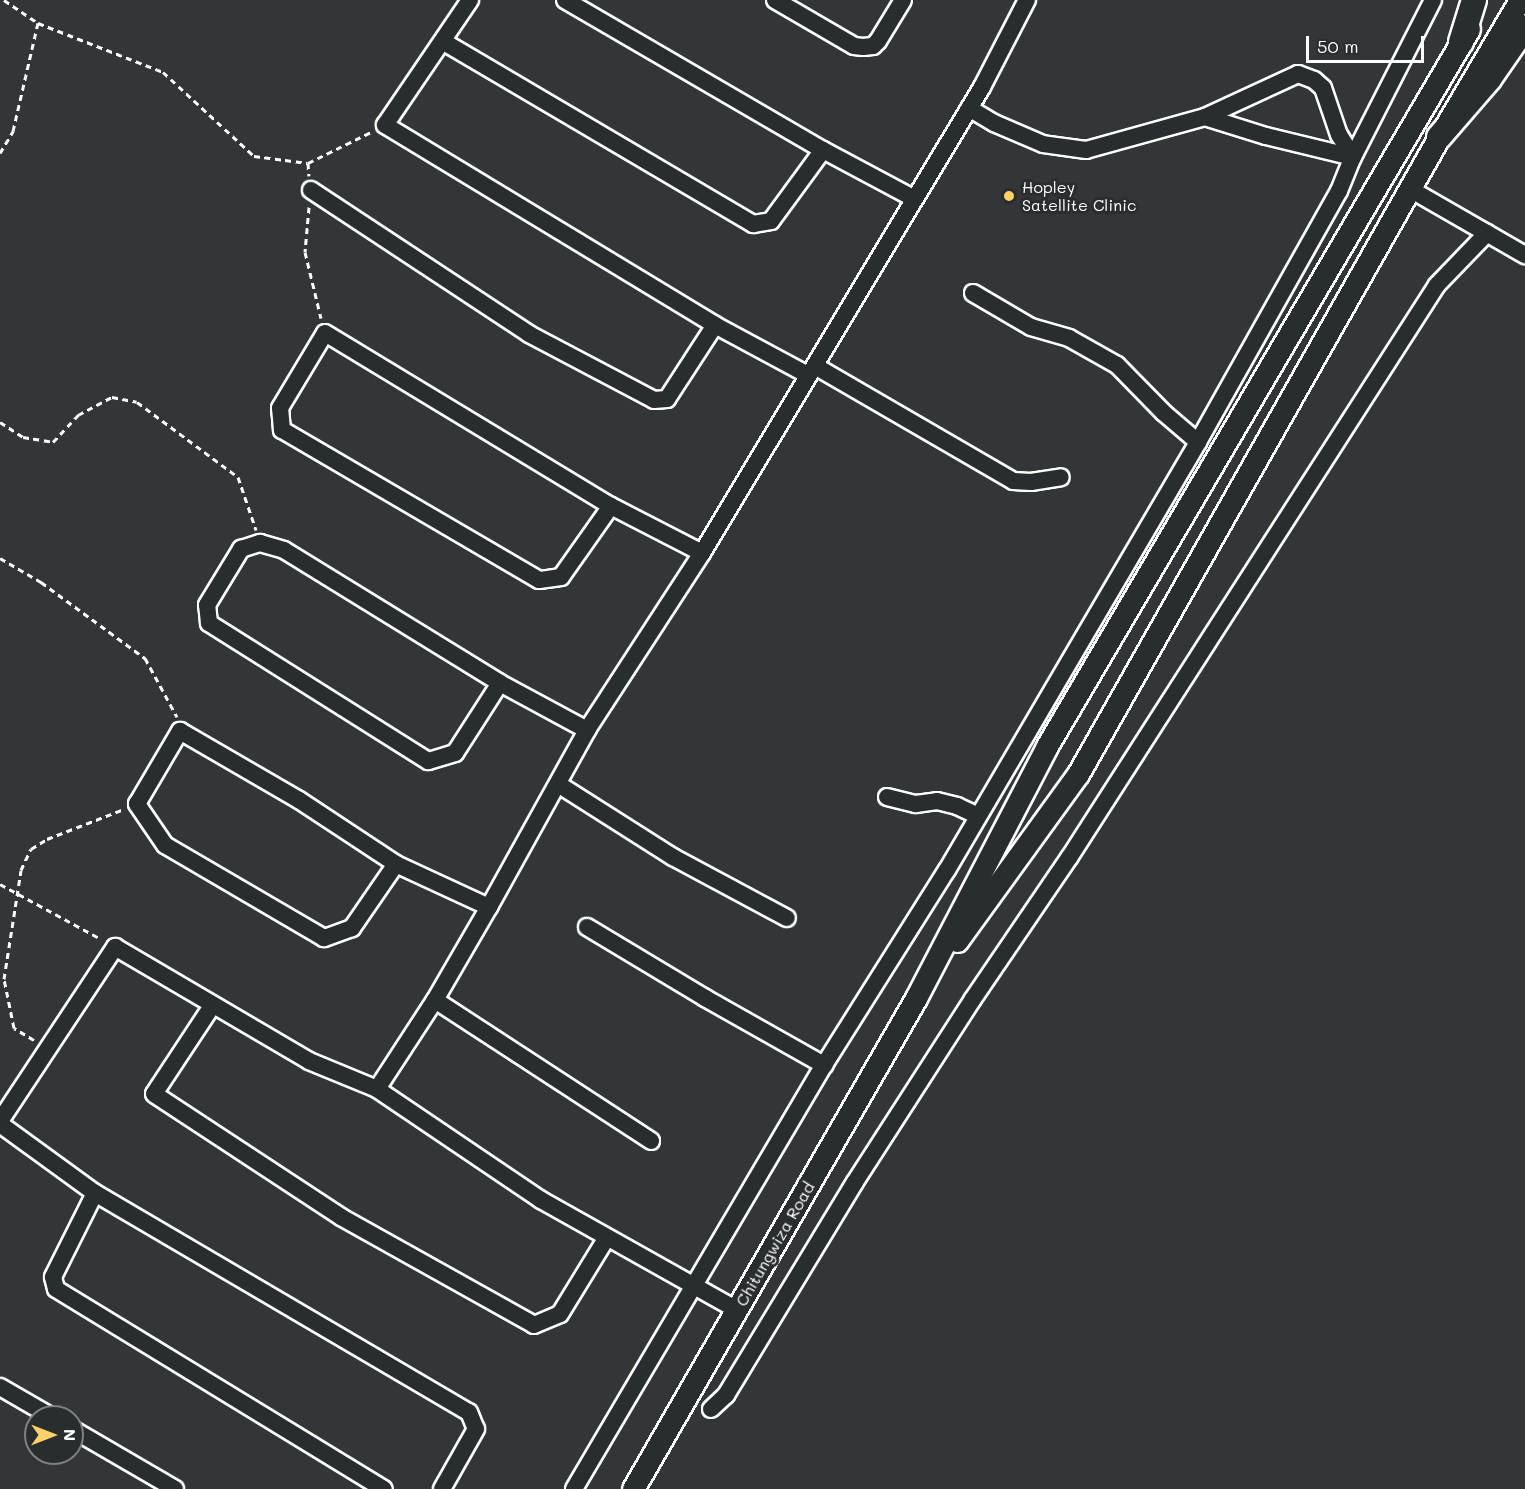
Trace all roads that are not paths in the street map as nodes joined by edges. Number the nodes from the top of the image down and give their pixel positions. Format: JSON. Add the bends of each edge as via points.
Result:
{"nodes":[{"id":1,"x":470,"y":0,"type":"edge"},
{"id":2,"x":565,"y":0,"type":"edge"},
{"id":3,"x":775,"y":0,"type":"edge"},
{"id":4,"x":903,"y":0,"type":"edge"},
{"id":5,"x":1027,"y":0,"type":"edge"},
{"id":6,"x":1433,"y":0,"type":"edge"},
{"id":7,"x":1474,"y":0,"type":"edge"},
{"id":8,"x":1485,"y":0,"type":"edge"},
{"id":9,"x":1521,"y":0,"type":"edge"},
{"id":10,"x":1525,"y":27,"type":"edge"},
{"id":11,"x":444,"y":42,"type":"junction"},
{"id":12,"x":1461,"y":42,"type":"junction"},
{"id":13,"x":969,"y":108,"type":"junction"},
{"id":14,"x":1205,"y":117,"type":"junction"},
{"id":15,"x":1439,"y":137,"type":"junction"},
{"id":16,"x":823,"y":150,"type":"junction"},
{"id":17,"x":1353,"y":157,"type":"junction"},
{"id":18,"x":1410,"y":189,"type":"junction"},
{"id":19,"x":311,"y":190,"type":"road end"},
{"id":20,"x":913,"y":198,"type":"junction"},
{"id":21,"x":1487,"y":233,"type":"junction"},
{"id":22,"x":1523,"y":250,"type":"edge"},
{"id":23,"x":973,"y":293,"type":"dead end"},
{"id":24,"x":715,"y":325,"type":"junction"},
{"id":25,"x":812,"y":370,"type":"junction"},
{"id":26,"x":1198,"y":442,"type":"junction"},
{"id":27,"x":1061,"y":477,"type":"dead end"},
{"id":28,"x":611,"y":506,"type":"junction"},
{"id":29,"x":702,"y":554,"type":"junction"},
{"id":30,"x":500,"y":683,"type":"junction"},
{"id":31,"x":587,"y":730,"type":"junction"},
{"id":32,"x":558,"y":784,"type":"junction"},
{"id":33,"x":887,"y":796,"type":"dead end"},
{"id":34,"x":978,"y":816,"type":"junction"},
{"id":35,"x":396,"y":864,"type":"junction"},
{"id":36,"x":489,"y":907,"type":"junction"},
{"id":37,"x":787,"y":918,"type":"dead end"},
{"id":38,"x":587,"y":927,"type":"dead end"},
{"id":39,"x":916,"y":998,"type":"junction"},
{"id":40,"x":435,"y":1000,"type":"junction"},
{"id":41,"x":212,"y":1006,"type":"junction"},
{"id":42,"x":824,"y":1065,"type":"junction"},
{"id":43,"x":377,"y":1089,"type":"junction"},
{"id":44,"x":0,"y":1123,"type":"edge"},
{"id":45,"x":651,"y":1141,"type":"dead end"},
{"id":46,"x":95,"y":1193,"type":"junction"},
{"id":47,"x":606,"y":1239,"type":"junction"},
{"id":48,"x":693,"y":1284,"type":"junction"},
{"id":49,"x":737,"y":1310,"type":"junction"},
{"id":50,"x":0,"y":1387,"type":"edge"},
{"id":51,"x":31,"y":1405,"type":"edge"},
{"id":52,"x":711,"y":1409,"type":"dead end"},
{"id":53,"x":84,"y":1436,"type":"edge"},
{"id":54,"x":175,"y":1489,"type":"edge"},
{"id":55,"x":384,"y":1489,"type":"edge"},
{"id":56,"x":442,"y":1489,"type":"edge"},
{"id":57,"x":574,"y":1489,"type":"edge"},
{"id":58,"x":633,"y":1489,"type":"edge"}],
"edges":[{"from":1,"to":11,"type":"street"},
{"from":2,"to":16,"type":"street"},
{"from":3,"to":4,"type":"street","via":[[847,43],[863,47],[878,41]]},
{"from":5,"to":13,"type":"street"},
{"from":6,"to":17,"type":"street"},
{"from":7,"to":12,"type":"highway"},
{"from":8,"to":12,"type":"main road"},
{"from":9,"to":15,"type":"main road"},
{"from":10,"to":15,"type":"highway","via":[[1489,79]]},
{"from":11,"to":16,"type":"street","via":[[753,225],[771,221]]},
{"from":11,"to":24,"type":"street","via":[[385,124]]},
{"from":12,"to":39,"type":"main road","via":[[1047,746]]},
{"from":13,"to":14,"type":"street","via":[[1043,144],[1086,150],[1173,129]]},
{"from":13,"to":20,"type":"street"},
{"from":14,"to":17,"type":"street"},
{"from":14,"to":17,"type":"street","via":[[1298,74],[1323,88],[1339,135]]},
{"from":15,"to":18,"type":"main road"},
{"from":16,"to":20,"type":"street"},
{"from":17,"to":26,"type":"street","via":[[1339,191]]},
{"from":18,"to":21,"type":"street"},
{"from":18,"to":39,"type":"main road","via":[[1078,774]]},
{"from":19,"to":24,"type":"street","via":[[529,334],[654,400],[667,399]]},
{"from":20,"to":25,"type":"street"},
{"from":21,"to":22,"type":"street"},
{"from":21,"to":52,"type":"street","via":[[1437,285],[1069,858],[855,1182],[726,1395]]},
{"from":23,"to":26,"type":"street","via":[[1030,327],[1068,338],[1117,365]]},
{"from":24,"to":25,"type":"street"},
{"from":25,"to":27,"type":"street","via":[[1013,481]]},
{"from":25,"to":29,"type":"street"},
{"from":26,"to":34,"type":"street"},
{"from":28,"to":28,"type":"street","via":[[325,333],[280,408],[282,430],[540,580],[561,577]]},
{"from":28,"to":29,"type":"street"},
{"from":29,"to":31,"type":"street"},
{"from":30,"to":30,"type":"street","via":[[284,550],[260,543],[241,549],[207,605],[209,623],[428,761],[455,753]]},
{"from":30,"to":31,"type":"street"},
{"from":31,"to":32,"type":"street"},
{"from":32,"to":36,"type":"street"},
{"from":32,"to":37,"type":"street","via":[[673,857]]},
{"from":33,"to":34,"type":"street","via":[[916,804],[937,801]]},
{"from":34,"to":42,"type":"street"},
{"from":35,"to":35,"type":"street","via":[[299,800],[180,731],[137,804],[165,845],[324,938],[352,928]]},
{"from":35,"to":36,"type":"street"},
{"from":36,"to":40,"type":"street"},
{"from":38,"to":42,"type":"street"},
{"from":39,"to":49,"type":"main road","name":"Chitungwiza Road"},
{"from":40,"to":43,"type":"street"},
{"from":40,"to":45,"type":"street"},
{"from":41,"to":43,"type":"street","via":[[309,1061]]},
{"from":41,"to":44,"type":"street","via":[[115,947]]},
{"from":41,"to":47,"type":"street","via":[[154,1094],[341,1217],[534,1325],[560,1314]]},
{"from":42,"to":48,"type":"street"},
{"from":43,"to":47,"type":"street"},
{"from":44,"to":46,"type":"street"},
{"from":46,"to":55,"type":"street","via":[[53,1277],[56,1289]]},
{"from":46,"to":56,"type":"street","via":[[469,1412],[476,1429]]},
{"from":47,"to":48,"type":"street"},
{"from":48,"to":49,"type":"street"},
{"from":48,"to":57,"type":"street"},
{"from":49,"to":58,"type":"main road","name":"Chitungwiza Road"},
{"from":50,"to":51,"type":"street"},
{"from":53,"to":54,"type":"street"}]}
